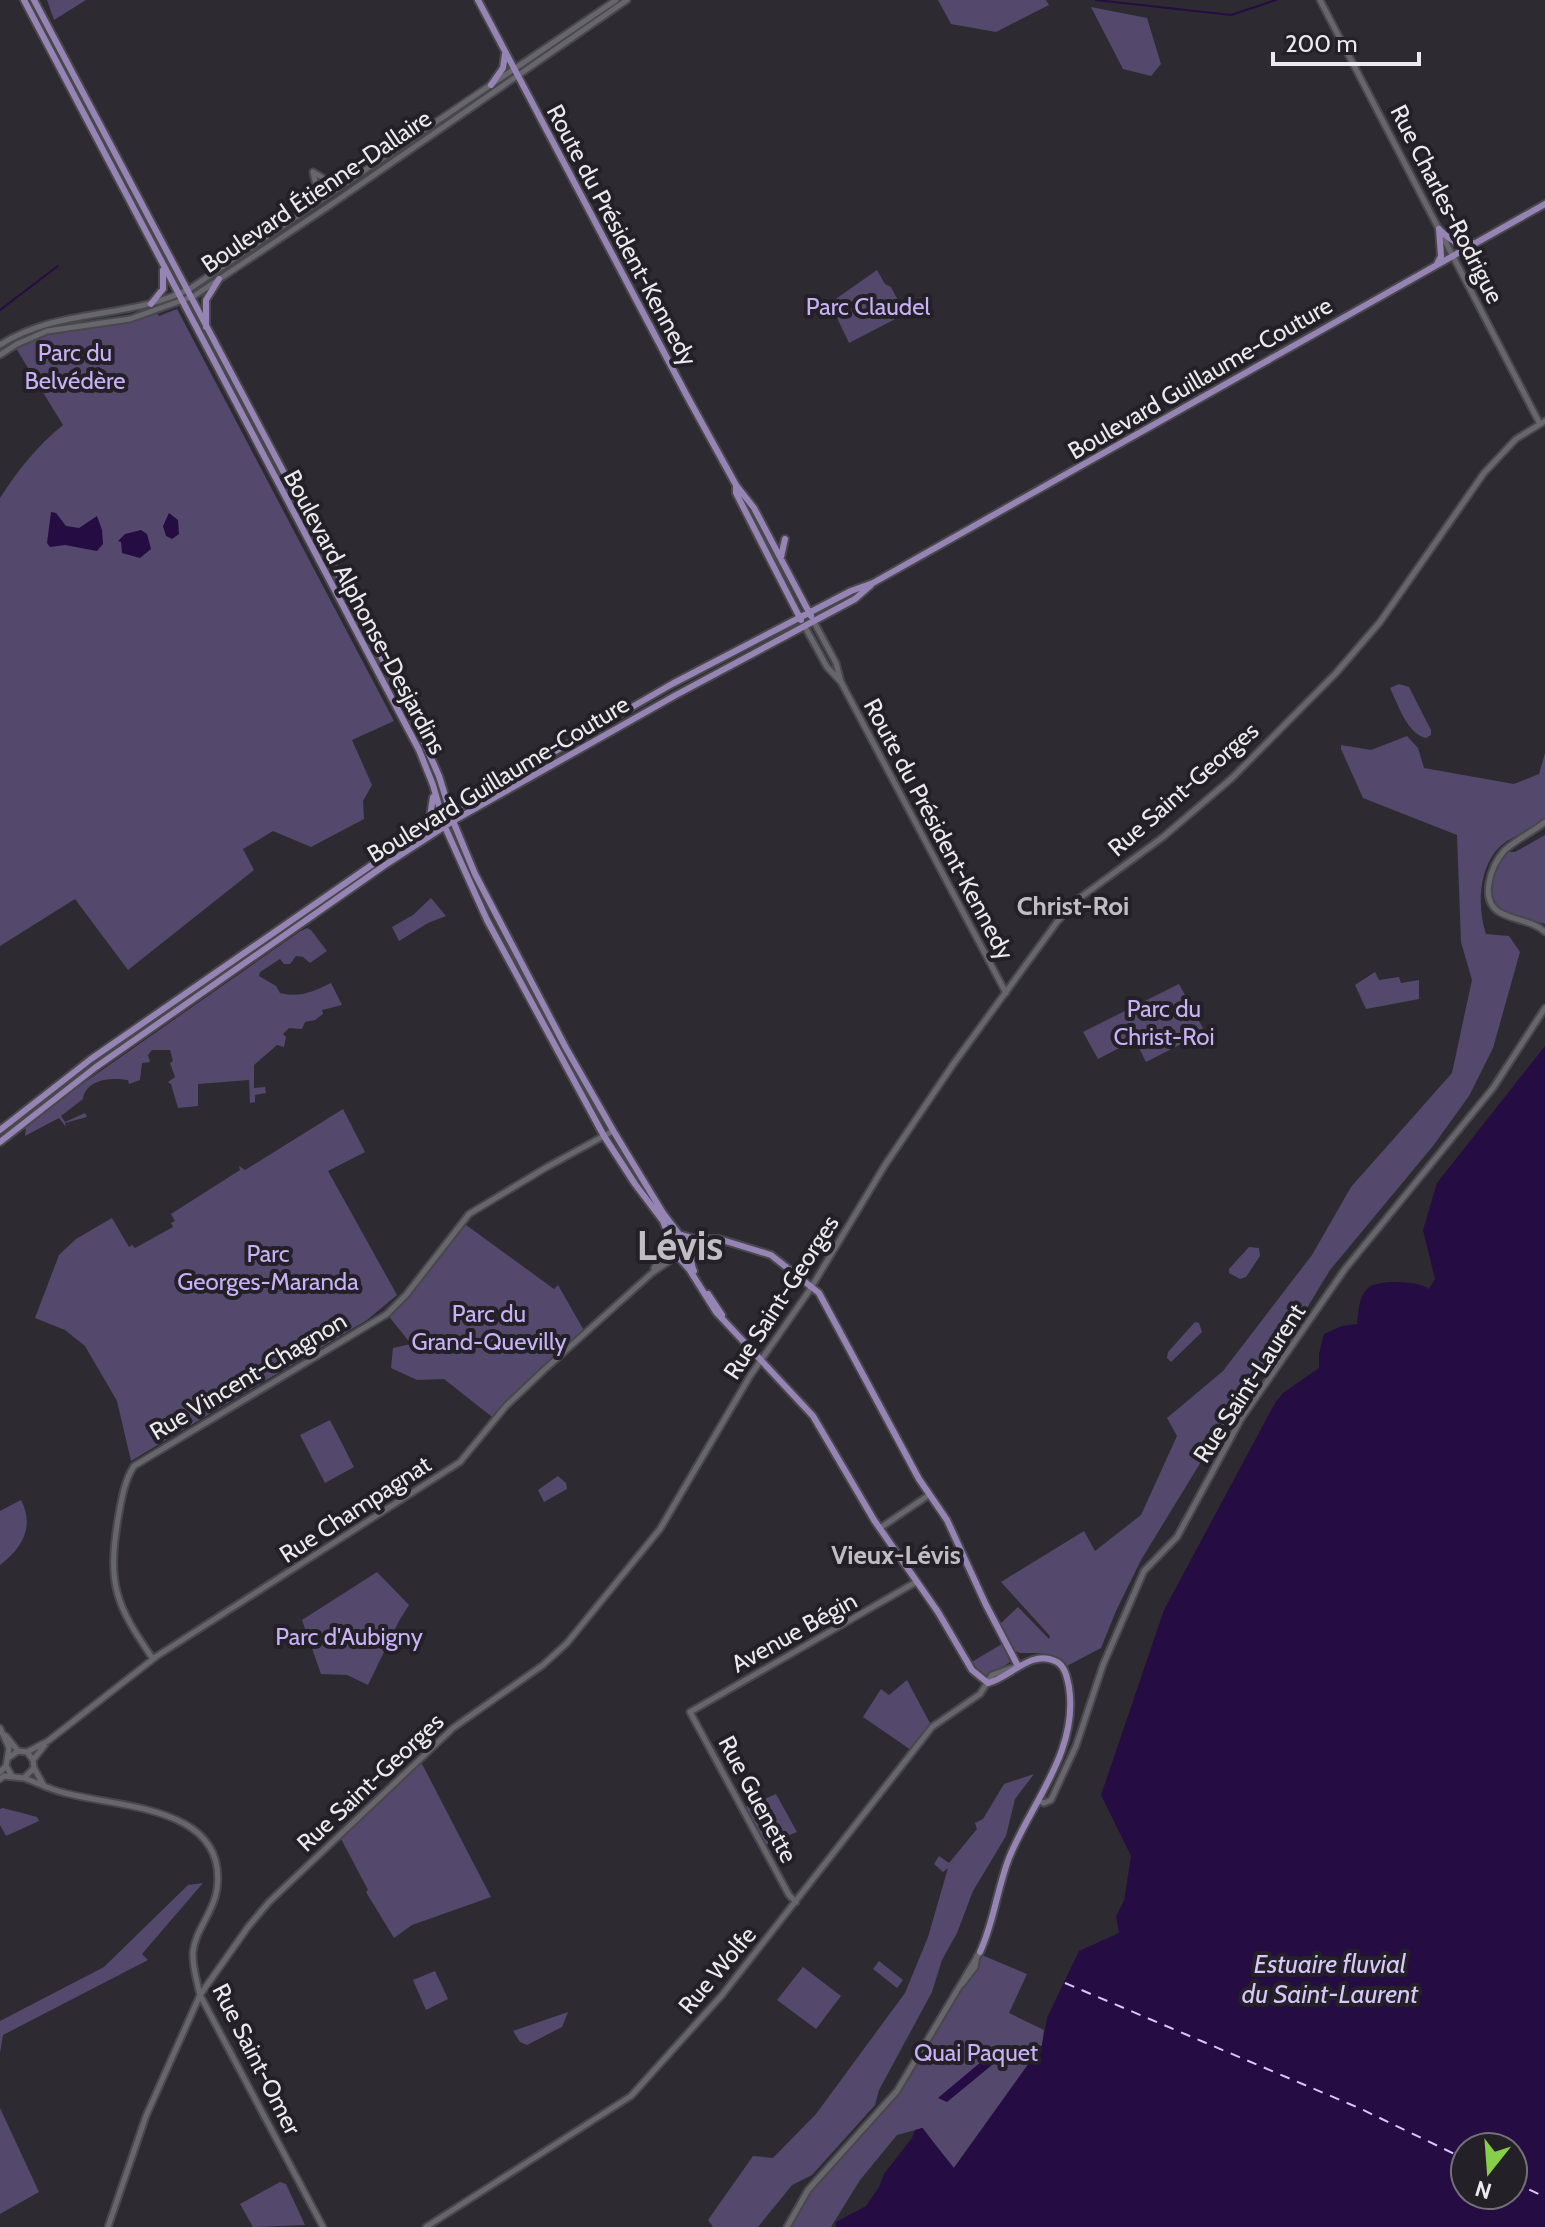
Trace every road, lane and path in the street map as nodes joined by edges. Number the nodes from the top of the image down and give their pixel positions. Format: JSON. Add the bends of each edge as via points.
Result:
{"nodes":[{"id":1,"x":24,"y":0,"type":"edge"},
{"id":2,"x":34,"y":0,"type":"edge"},
{"id":3,"x":478,"y":0,"type":"edge"},
{"id":4,"x":616,"y":0,"type":"edge"},
{"id":5,"x":627,"y":0,"type":"edge"},
{"id":6,"x":1320,"y":0,"type":"edge"},
{"id":7,"x":505,"y":51,"type":"junction"},
{"id":8,"x":516,"y":72,"type":"junction"},
{"id":9,"x":491,"y":85,"type":"junction"},
{"id":10,"x":351,"y":181,"type":"junction"},
{"id":11,"x":1545,"y":204,"type":"edge"},
{"id":12,"x":301,"y":214,"type":"junction"},
{"id":13,"x":1439,"y":229,"type":"junction"},
{"id":14,"x":1476,"y":243,"type":"junction"},
{"id":15,"x":1452,"y":256,"type":"junction"},
{"id":16,"x":162,"y":263,"type":"junction"},
{"id":17,"x":1436,"y":265,"type":"junction"},
{"id":18,"x":219,"y":279,"type":"junction"},
{"id":19,"x":184,"y":296,"type":"junction"},
{"id":20,"x":151,"y":304,"type":"junction"},
{"id":21,"x":207,"y":331,"type":"junction"},
{"id":22,"x":0,"y":345,"type":"edge"},
{"id":23,"x":0,"y":355,"type":"edge"},
{"id":24,"x":1542,"y":423,"type":"edge"},
{"id":25,"x":736,"y":485,"type":"junction"},
{"id":26,"x":785,"y":539,"type":"dead end"},
{"id":27,"x":782,"y":561,"type":"junction"},
{"id":28,"x":873,"y":583,"type":"junction"},
{"id":29,"x":809,"y":613,"type":"junction"},
{"id":30,"x":800,"y":618,"type":"junction"},
{"id":31,"x":814,"y":622,"type":"junction"},
{"id":32,"x":805,"y":627,"type":"junction"},
{"id":33,"x":841,"y":682,"type":"junction"},
{"id":34,"x":433,"y":785,"type":"junction"},
{"id":35,"x":450,"y":812,"type":"junction"},
{"id":36,"x":441,"y":817,"type":"junction"},
{"id":37,"x":453,"y":821,"type":"junction"},
{"id":38,"x":1545,"y":822,"type":"edge"},
{"id":39,"x":445,"y":827,"type":"junction"},
{"id":40,"x":404,"y":841,"type":"junction"},
{"id":41,"x":1545,"y":932,"type":"edge"},
{"id":42,"x":1006,"y":993,"type":"junction"},
{"id":43,"x":1545,"y":1008,"type":"edge"},
{"id":44,"x":0,"y":1130,"type":"edge"},
{"id":45,"x":613,"y":1131,"type":"junction"},
{"id":46,"x":604,"y":1136,"type":"junction"},
{"id":47,"x":0,"y":1142,"type":"edge"},
{"id":48,"x":679,"y":1234,"type":"junction"},
{"id":49,"x":688,"y":1237,"type":"junction"},
{"id":50,"x":670,"y":1239,"type":"junction"},
{"id":51,"x":668,"y":1248,"type":"junction"},
{"id":52,"x":689,"y":1253,"type":"junction"},
{"id":53,"x":677,"y":1257,"type":"junction"},
{"id":54,"x":652,"y":1273,"type":"junction"},
{"id":55,"x":812,"y":1286,"type":"junction"},
{"id":56,"x":727,"y":1323,"type":"junction"},
{"id":57,"x":760,"y":1361,"type":"junction"},
{"id":58,"x":929,"y":1495,"type":"junction"},
{"id":59,"x":880,"y":1528,"type":"junction"},
{"id":60,"x":916,"y":1582,"type":"junction"},
{"id":61,"x":1009,"y":1650,"type":"junction"},
{"id":62,"x":153,"y":1659,"type":"junction"},
{"id":63,"x":1034,"y":1660,"type":"junction"},
{"id":64,"x":1018,"y":1666,"type":"junction"},
{"id":65,"x":988,"y":1683,"type":"junction"},
{"id":66,"x":690,"y":1712,"type":"joint"},
{"id":67,"x":2,"y":1731,"type":"edge"},
{"id":68,"x":48,"y":1741,"type":"junction"},
{"id":69,"x":18,"y":1751,"type":"junction"},
{"id":70,"x":27,"y":1752,"type":"junction"},
{"id":71,"x":8,"y":1758,"type":"junction"},
{"id":72,"x":33,"y":1760,"type":"junction"},
{"id":73,"x":6,"y":1766,"type":"junction"},
{"id":74,"x":34,"y":1768,"type":"junction"},
{"id":75,"x":0,"y":1772,"type":"edge"},
{"id":76,"x":13,"y":1776,"type":"junction"},
{"id":77,"x":24,"y":1778,"type":"junction"},
{"id":78,"x":0,"y":1779,"type":"edge"},
{"id":79,"x":44,"y":1787,"type":"junction"},
{"id":80,"x":1039,"y":1801,"type":"junction"},
{"id":81,"x":796,"y":1902,"type":"junction"},
{"id":82,"x":979,"y":1954,"type":"joint"},
{"id":83,"x":193,"y":1963,"type":"junction"},
{"id":84,"x":214,"y":1974,"type":"junction"},
{"id":85,"x":200,"y":1995,"type":"junction"},
{"id":86,"x":108,"y":2227,"type":"edge"},
{"id":87,"x":323,"y":2227,"type":"edge"},
{"id":88,"x":426,"y":2227,"type":"edge"},
{"id":89,"x":787,"y":2227,"type":"edge"}],
"edges":[{"from":1,"to":16,"type":"main road","name":"Boulevard Alphonse-Desjardins"},
{"from":2,"to":19,"type":"main road","name":"Boulevard Alphonse-Desjardins"},
{"from":3,"to":7,"type":"main road","name":"Route du Président-Kennedy"},
{"from":4,"to":8,"type":"street","name":"Boulevard Étienne-Dallaire"},
{"from":5,"to":8,"type":"street","name":"Boulevard Étienne-Dallaire"},
{"from":6,"to":13,"type":"street","name":"Rue Charles-Rodrigue"},
{"from":7,"to":8,"type":"main road","name":"Route du Président-Kennedy"},
{"from":7,"to":9,"type":"main road","via":[[503,68]]},
{"from":8,"to":9,"type":"street","name":"Boulevard Étienne-Dallaire"},
{"from":8,"to":18,"type":"street","name":"Boulevard Étienne-Dallaire"},
{"from":8,"to":25,"type":"main road","name":"Route du Président-Kennedy"},
{"from":9,"to":10,"type":"street","name":"Boulevard Étienne-Dallaire"},
{"from":10,"to":12,"type":"street","name":"Boulevard Étienne-Dallaire"},
{"from":10,"to":12,"type":"street","via":[[331,183],[313,172],[316,194]]},
{"from":11,"to":14,"type":"main road","name":"Boulevard Guillaume-Couture"},
{"from":12,"to":19,"type":"street","name":"Boulevard Étienne-Dallaire"},
{"from":13,"to":14,"type":"main road","via":[[1452,242]]},
{"from":13,"to":15,"type":"street","name":"Rue Charles-Rodrigue"},
{"from":13,"to":17,"type":"main road","via":[[1441,256]]},
{"from":14,"to":15,"type":"main road","name":"Boulevard Guillaume-Couture"},
{"from":15,"to":17,"type":"main road","name":"Boulevard Guillaume-Couture"},
{"from":15,"to":24,"type":"street","name":"Rue Charles-Rodrigue"},
{"from":16,"to":19,"type":"main road","name":"Boulevard Alphonse-Desjardins"},
{"from":16,"to":20,"type":"main road","via":[[163,289]]},
{"from":17,"to":28,"type":"main road","name":"Boulevard Guillaume-Couture"},
{"from":18,"to":19,"type":"street","name":"Boulevard Étienne-Dallaire"},
{"from":18,"to":21,"type":"main road","via":[[206,300]]},
{"from":19,"to":20,"type":"street","name":"Boulevard Étienne-Dallaire"},
{"from":19,"to":21,"type":"main road","name":"Boulevard Alphonse-Desjardins"},
{"from":19,"to":23,"type":"street","name":"Boulevard Étienne-Dallaire","via":[[130,319],[47,331]]},
{"from":19,"to":34,"type":"main road","name":"Boulevard Alphonse-Desjardins"},
{"from":20,"to":22,"type":"street","name":"Boulevard Étienne-Dallaire","via":[[49,322]]},
{"from":21,"to":35,"type":"main road","name":"Boulevard Alphonse-Desjardins","via":[[412,715]]},
{"from":24,"to":42,"type":"street","name":"Rue Saint-Georges","via":[[1502,451],[1484,473],[1355,653],[1232,778],[1077,900]]},
{"from":25,"to":27,"type":"main road","name":"Route du Président-Kennedy"},
{"from":25,"to":30,"type":"main road","name":"Route du Président-Kennedy"},
{"from":26,"to":27,"type":"main road"},
{"from":27,"to":29,"type":"main road","name":"Route du Président-Kennedy"},
{"from":28,"to":29,"type":"main road","name":"Boulevard Guillaume-Couture"},
{"from":28,"to":31,"type":"main road","name":"Boulevard Guillaume-Couture"},
{"from":29,"to":30,"type":"main road","name":"Boulevard Guillaume-Couture"},
{"from":29,"to":31,"type":"main road","name":"Route du Président-Kennedy"},
{"from":30,"to":32,"type":"main road","name":"Route du Président-Kennedy"},
{"from":30,"to":35,"type":"main road","name":"Boulevard Guillaume-Couture","via":[[672,684]]},
{"from":31,"to":32,"type":"main road","name":"Boulevard Guillaume-Couture"},
{"from":31,"to":33,"type":"street","name":"Route du Président-Kennedy"},
{"from":32,"to":33,"type":"street","name":"Route du Président-Kennedy"},
{"from":32,"to":37,"type":"main road","name":"Boulevard Guillaume-Couture"},
{"from":33,"to":42,"type":"street","name":"Route du Président-Kennedy"},
{"from":34,"to":36,"type":"main road","name":"Boulevard Alphonse-Desjardins"},
{"from":34,"to":40,"type":"main road","via":[[430,817]]},
{"from":35,"to":36,"type":"main road","name":"Boulevard Guillaume-Couture"},
{"from":35,"to":37,"type":"main road","name":"Boulevard Alphonse-Desjardins"},
{"from":36,"to":39,"type":"main road","name":"Boulevard Alphonse-Desjardins"},
{"from":36,"to":40,"type":"main road","name":"Boulevard Guillaume-Couture"},
{"from":37,"to":39,"type":"main road","name":"Boulevard Guillaume-Couture"},
{"from":37,"to":45,"type":"main road","name":"Boulevard Alphonse-Desjardins","via":[[479,882]]},
{"from":38,"to":41,"type":"street","via":[[1507,849],[1488,885],[1495,909]]},
{"from":39,"to":46,"type":"main road","name":"Boulevard Alphonse-Desjardins","via":[[487,920]]},
{"from":39,"to":47,"type":"main road","name":"Boulevard Guillaume-Couture","via":[[96,1067]]},
{"from":40,"to":44,"type":"main road","name":"Boulevard Guillaume-Couture","via":[[91,1059]]},
{"from":42,"to":55,"type":"street","name":"Rue Saint-Georges","via":[[893,1152]]},
{"from":43,"to":80,"type":"street","name":"Rue Saint-Laurent","via":[[1493,1088],[1345,1269],[1241,1419],[1177,1537],[1144,1571],[1061,1779],[1051,1800]]},
{"from":45,"to":46,"type":"street","name":"Rue Vincent-Chagnon"},
{"from":45,"to":48,"type":"main road","name":"Boulevard Alphonse-Desjardins"},
{"from":46,"to":50,"type":"main road","name":"Boulevard Alphonse-Desjardins"},
{"from":46,"to":62,"type":"street","name":"Rue Vincent-Chagnon","via":[[469,1214],[387,1314],[134,1466],[119,1511],[112,1573],[120,1604]]},
{"from":48,"to":49,"type":"main road"},
{"from":48,"to":50,"type":"main road"},
{"from":49,"to":52,"type":"main road"},
{"from":49,"to":55,"type":"main road","via":[[719,1239],[771,1255]]},
{"from":50,"to":51,"type":"main road"},
{"from":51,"to":53,"type":"main road"},
{"from":51,"to":54,"type":"street","name":"Rue Champagnat"},
{"from":52,"to":53,"type":"main road"},
{"from":52,"to":56,"type":"main road"},
{"from":53,"to":54,"type":"street","name":"Rue Champagnat"},
{"from":53,"to":56,"type":"main road"},
{"from":54,"to":62,"type":"street","name":"Rue Champagnat","via":[[506,1406],[460,1462]]},
{"from":55,"to":57,"type":"street","name":"Rue Saint-Georges"},
{"from":55,"to":58,"type":"main road"},
{"from":56,"to":57,"type":"main road"},
{"from":57,"to":59,"type":"main road","via":[[813,1416]]},
{"from":57,"to":84,"type":"street","name":"Rue Saint-Georges","via":[[655,1536],[567,1643],[453,1728],[385,1790],[269,1902]]},
{"from":58,"to":59,"type":"street"},
{"from":58,"to":61,"type":"main road","via":[[947,1520]]},
{"from":59,"to":60,"type":"main road"},
{"from":60,"to":65,"type":"main road","via":[[972,1670]]},
{"from":60,"to":66,"type":"street","name":"Avenue Bégin"},
{"from":61,"to":63,"type":"main road"},
{"from":61,"to":64,"type":"main road"},
{"from":62,"to":68,"type":"street","name":"Rue Champagnat"},
{"from":63,"to":64,"type":"main road"},
{"from":63,"to":80,"type":"main road","via":[[1048,1658],[1061,1665],[1070,1706],[1057,1763]]},
{"from":64,"to":65,"type":"main road"},
{"from":65,"to":81,"type":"street","name":"Rue Wolfe","via":[[932,1727]]},
{"from":66,"to":81,"type":"street","name":"Rue Guenette"},
{"from":67,"to":69,"type":"street"},
{"from":67,"to":71,"type":"street"},
{"from":68,"to":70,"type":"street","name":"Rue Champagnat"},
{"from":68,"to":72,"type":"street","name":"Rue Champagnat"},
{"from":69,"to":70,"type":"street"},
{"from":69,"to":71,"type":"street"},
{"from":70,"to":72,"type":"street"},
{"from":71,"to":73,"type":"street"},
{"from":72,"to":74,"type":"street"},
{"from":73,"to":75,"type":"street"},
{"from":73,"to":76,"type":"street"},
{"from":74,"to":77,"type":"street"},
{"from":74,"to":79,"type":"street"},
{"from":76,"to":77,"type":"street"},
{"from":76,"to":78,"type":"street"},
{"from":77,"to":79,"type":"street","name":"Rue Saint-Omer"},
{"from":79,"to":83,"type":"street","name":"Rue Saint-Omer","via":[[175,1818],[204,1837],[216,1860],[218,1880]]},
{"from":80,"to":82,"type":"main road","via":[[1004,1872]]},
{"from":81,"to":88,"type":"street","name":"Rue Wolfe","via":[[631,2096]]},
{"from":82,"to":89,"type":"street","via":[[897,2091],[808,2190]]},
{"from":83,"to":84,"type":"street","via":[[202,1979]]},
{"from":83,"to":85,"type":"street","name":"Rue Saint-Omer"},
{"from":84,"to":85,"type":"street","name":"Rue Saint-Georges"},
{"from":85,"to":86,"type":"street","name":"Rue Saint-Georges","via":[[143,2124]]},
{"from":85,"to":87,"type":"street","name":"Rue Saint-Omer"}]}
